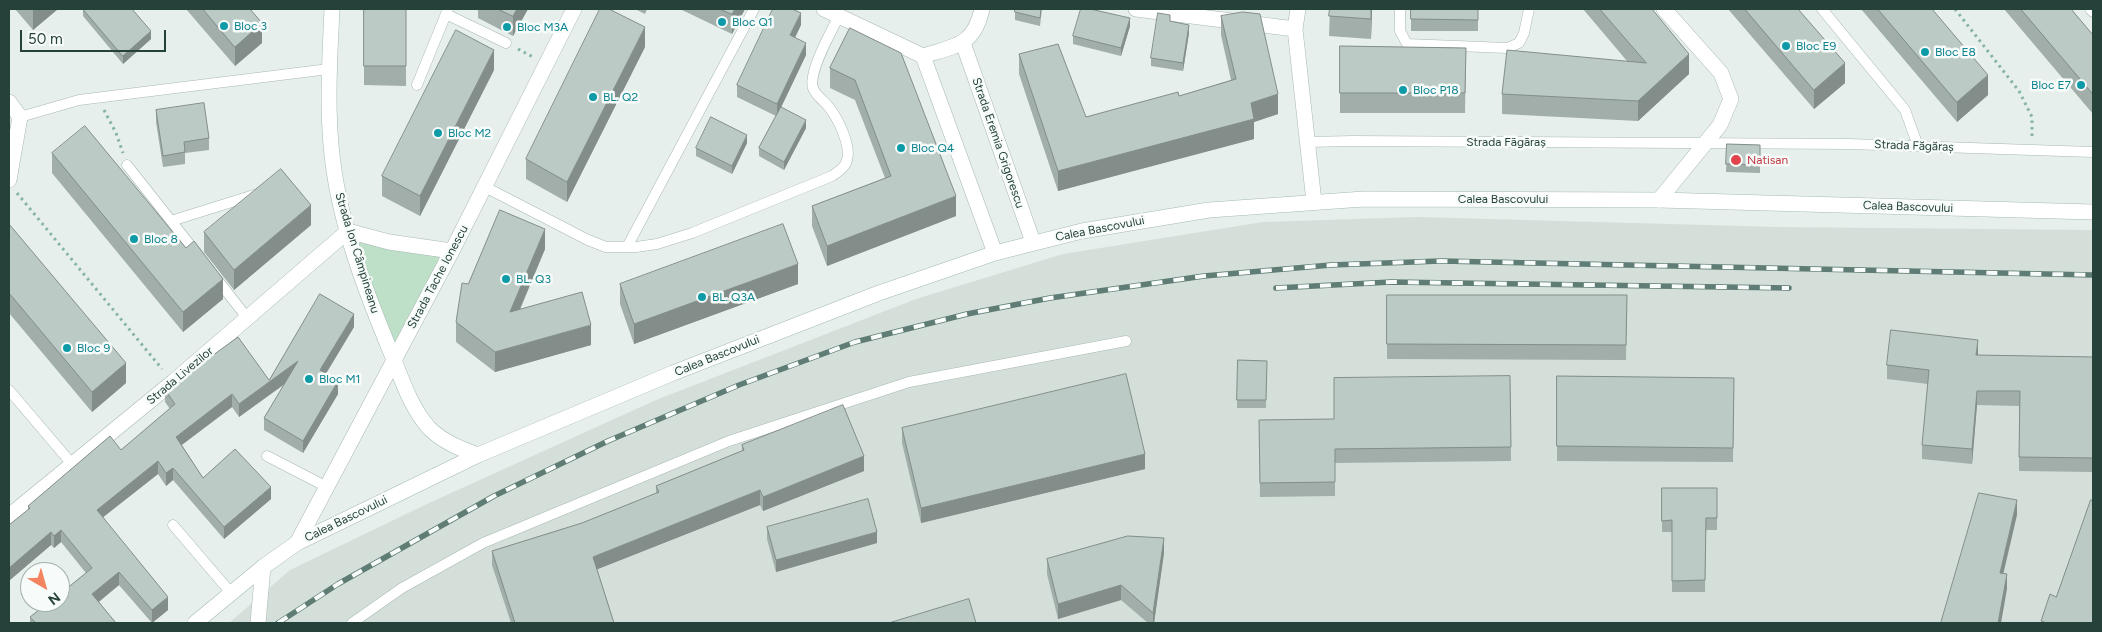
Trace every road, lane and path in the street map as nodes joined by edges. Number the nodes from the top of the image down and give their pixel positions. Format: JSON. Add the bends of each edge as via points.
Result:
{"nodes":[{"id":1,"x":332,"y":9,"type":"edge"},
{"id":2,"x":574,"y":9,"type":"edge"},
{"id":3,"x":754,"y":9,"type":"edge"},
{"id":4,"x":824,"y":9,"type":"edge"},
{"id":5,"x":982,"y":9,"type":"edge"},
{"id":6,"x":1136,"y":9,"type":"edge"},
{"id":7,"x":1298,"y":9,"type":"edge"},
{"id":8,"x":1400,"y":9,"type":"edge"},
{"id":9,"x":1529,"y":9,"type":"edge"},
{"id":10,"x":1664,"y":9,"type":"edge"},
{"id":11,"x":1822,"y":9,"type":"edge"},
{"id":12,"x":1955,"y":9,"type":"edge"},
{"id":13,"x":2090,"y":9,"type":"edge"},
{"id":14,"x":447,"y":12,"type":"edge"},
{"id":15,"x":2093,"y":12,"type":"edge"},
{"id":16,"x":839,"y":16,"type":"junction"},
{"id":17,"x":1296,"y":30,"type":"junction"},
{"id":18,"x":506,"y":43,"type":"joint"},
{"id":19,"x":963,"y":43,"type":"junction"},
{"id":20,"x":923,"y":56,"type":"junction"},
{"id":21,"x":546,"y":64,"type":"junction"},
{"id":22,"x":329,"y":70,"type":"junction"},
{"id":23,"x":417,"y":85,"type":"dead end"},
{"id":24,"x":98,"y":99,"type":"junction"},
{"id":25,"x":9,"y":102,"type":"edge"},
{"id":26,"x":20,"y":117,"type":"junction"},
{"id":27,"x":1307,"y":142,"type":"junction"},
{"id":28,"x":1705,"y":143,"type":"junction"},
{"id":29,"x":1918,"y":146,"type":"junction"},
{"id":30,"x":2033,"y":150,"type":"junction"},
{"id":31,"x":2093,"y":152,"type":"edge"},
{"id":32,"x":127,"y":165,"type":"joint"},
{"id":33,"x":12,"y":185,"type":"edge"},
{"id":34,"x":484,"y":187,"type":"junction"},
{"id":35,"x":254,"y":195,"type":"edge"},
{"id":36,"x":1659,"y":200,"type":"junction"},
{"id":37,"x":1314,"y":202,"type":"junction"},
{"id":38,"x":2093,"y":212,"type":"edge"},
{"id":39,"x":172,"y":222,"type":"junction"},
{"id":40,"x":348,"y":231,"type":"junction"},
{"id":41,"x":1033,"y":242,"type":"junction"},
{"id":42,"x":627,"y":247,"type":"junction"},
{"id":43,"x":452,"y":251,"type":"junction"},
{"id":44,"x":994,"y":254,"type":"junction"},
{"id":45,"x":248,"y":319,"type":"junction"},
{"id":46,"x":1126,"y":341,"type":"dead end"},
{"id":47,"x":394,"y":360,"type":"junction"},
{"id":48,"x":173,"y":382,"type":"junction"},
{"id":49,"x":9,"y":390,"type":"edge"},
{"id":50,"x":478,"y":455,"type":"junction"},
{"id":51,"x":267,"y":456,"type":"dead end"},
{"id":52,"x":72,"y":464,"type":"junction"},
{"id":53,"x":328,"y":487,"type":"junction"},
{"id":54,"x":9,"y":516,"type":"edge"},
{"id":55,"x":173,"y":525,"type":"dead end"},
{"id":56,"x":297,"y":542,"type":"junction"},
{"id":57,"x":264,"y":567,"type":"junction"},
{"id":58,"x":231,"y":593,"type":"junction"},
{"id":59,"x":194,"y":623,"type":"edge"},
{"id":60,"x":258,"y":623,"type":"edge"},
{"id":61,"x":352,"y":623,"type":"edge"}],
"edges":[{"from":1,"to":22,"type":"street","name":"Strada Ion Câmpineanu"},
{"from":2,"to":21,"type":"street","name":"Strada Tache Ionescu"},
{"from":3,"to":42,"type":"lane"},
{"from":4,"to":16,"type":"street"},
{"from":5,"to":19,"type":"street","via":[[975,30]]},
{"from":6,"to":17,"type":"street"},
{"from":7,"to":17,"type":"street"},
{"from":8,"to":9,"type":"lane","via":[[1400,31],[1407,44],[1507,48],[1519,43]]},
{"from":10,"to":28,"type":"street","via":[[1721,73],[1731,99],[1720,125]]},
{"from":11,"to":29,"type":"lane","via":[[1905,110]]},
{"from":12,"to":30,"type":"path","via":[[2019,91],[2032,117]]},
{"from":13,"to":15,"type":"lane"},
{"from":14,"to":18,"type":"lane"},
{"from":14,"to":23,"type":"lane"},
{"from":16,"to":20,"type":"street"},
{"from":16,"to":42,"type":"lane","via":[[814,73],[813,87],[840,123],[848,151],[842,170],[692,232],[657,244]]},
{"from":17,"to":27,"type":"street"},
{"from":18,"to":21,"type":"path"},
{"from":19,"to":20,"type":"street"},
{"from":19,"to":41,"type":"street","name":"Strada Eremia Grigorescu"},
{"from":20,"to":44,"type":"street"},
{"from":21,"to":34,"type":"street","name":"Strada Tache Ionescu"},
{"from":22,"to":24,"type":"lane"},
{"from":22,"to":40,"type":"street","name":"Strada Ion Câmpineanu","via":[[331,145],[336,186]]},
{"from":24,"to":26,"type":"lane","via":[[79,100]]},
{"from":24,"to":32,"type":"path","via":[[116,133]]},
{"from":25,"to":26,"type":"street"},
{"from":26,"to":33,"type":"street"},
{"from":27,"to":28,"type":"lane","name":"Strada Făgăraș"},
{"from":27,"to":37,"type":"street"},
{"from":28,"to":29,"type":"lane","name":"Strada Făgăraș"},
{"from":28,"to":36,"type":"street"},
{"from":29,"to":30,"type":"lane","name":"Strada Făgăraș"},
{"from":30,"to":31,"type":"lane","name":"Strada Făgăraș"},
{"from":32,"to":39,"type":"lane"},
{"from":33,"to":48,"type":"path"},
{"from":34,"to":42,"type":"lane","via":[[588,240],[606,247]]},
{"from":34,"to":43,"type":"street","name":"Strada Tache Ionescu"},
{"from":35,"to":39,"type":"lane"},
{"from":36,"to":37,"type":"street","name":"Calea Bascovului","via":[[1364,199]]},
{"from":36,"to":38,"type":"street","name":"Calea Bascovului"},
{"from":37,"to":41,"type":"street","name":"Calea Bascovului","via":[[1209,210]]},
{"from":39,"to":45,"type":"lane"},
{"from":40,"to":43,"type":"street","via":[[390,242]]},
{"from":40,"to":45,"type":"street","name":"Strada Livezilor"},
{"from":40,"to":47,"type":"street","name":"Strada Ion Câmpineanu","via":[[373,309]]},
{"from":41,"to":44,"type":"street","name":"Calea Bascovului"},
{"from":43,"to":47,"type":"street","name":"Strada Tache Ionescu"},
{"from":44,"to":50,"type":"street","name":"Calea Bascovului","via":[[879,292]]},
{"from":45,"to":48,"type":"street","name":"Strada Livezilor"},
{"from":46,"to":61,"type":"lane","via":[[909,382],[729,442],[483,543],[402,588]]},
{"from":47,"to":50,"type":"street","name":"Strada Ion Câmpineanu","via":[[418,413],[430,428],[443,440]]},
{"from":47,"to":53,"type":"street","name":"Strada Tache Ionescu"},
{"from":48,"to":52,"type":"street","name":"Strada Livezilor"},
{"from":49,"to":52,"type":"lane"},
{"from":50,"to":56,"type":"street","name":"Calea Bascovului"},
{"from":51,"to":53,"type":"lane"},
{"from":52,"to":54,"type":"street","name":"Strada Livezilor"},
{"from":53,"to":56,"type":"street","name":"Strada Tache Ionescu"},
{"from":55,"to":58,"type":"lane"},
{"from":56,"to":57,"type":"street","name":"Calea Bascovului"},
{"from":57,"to":58,"type":"street","name":"Calea Bascovului"},
{"from":57,"to":60,"type":"street"},
{"from":58,"to":59,"type":"street","name":"Calea Bascovului"}]}
